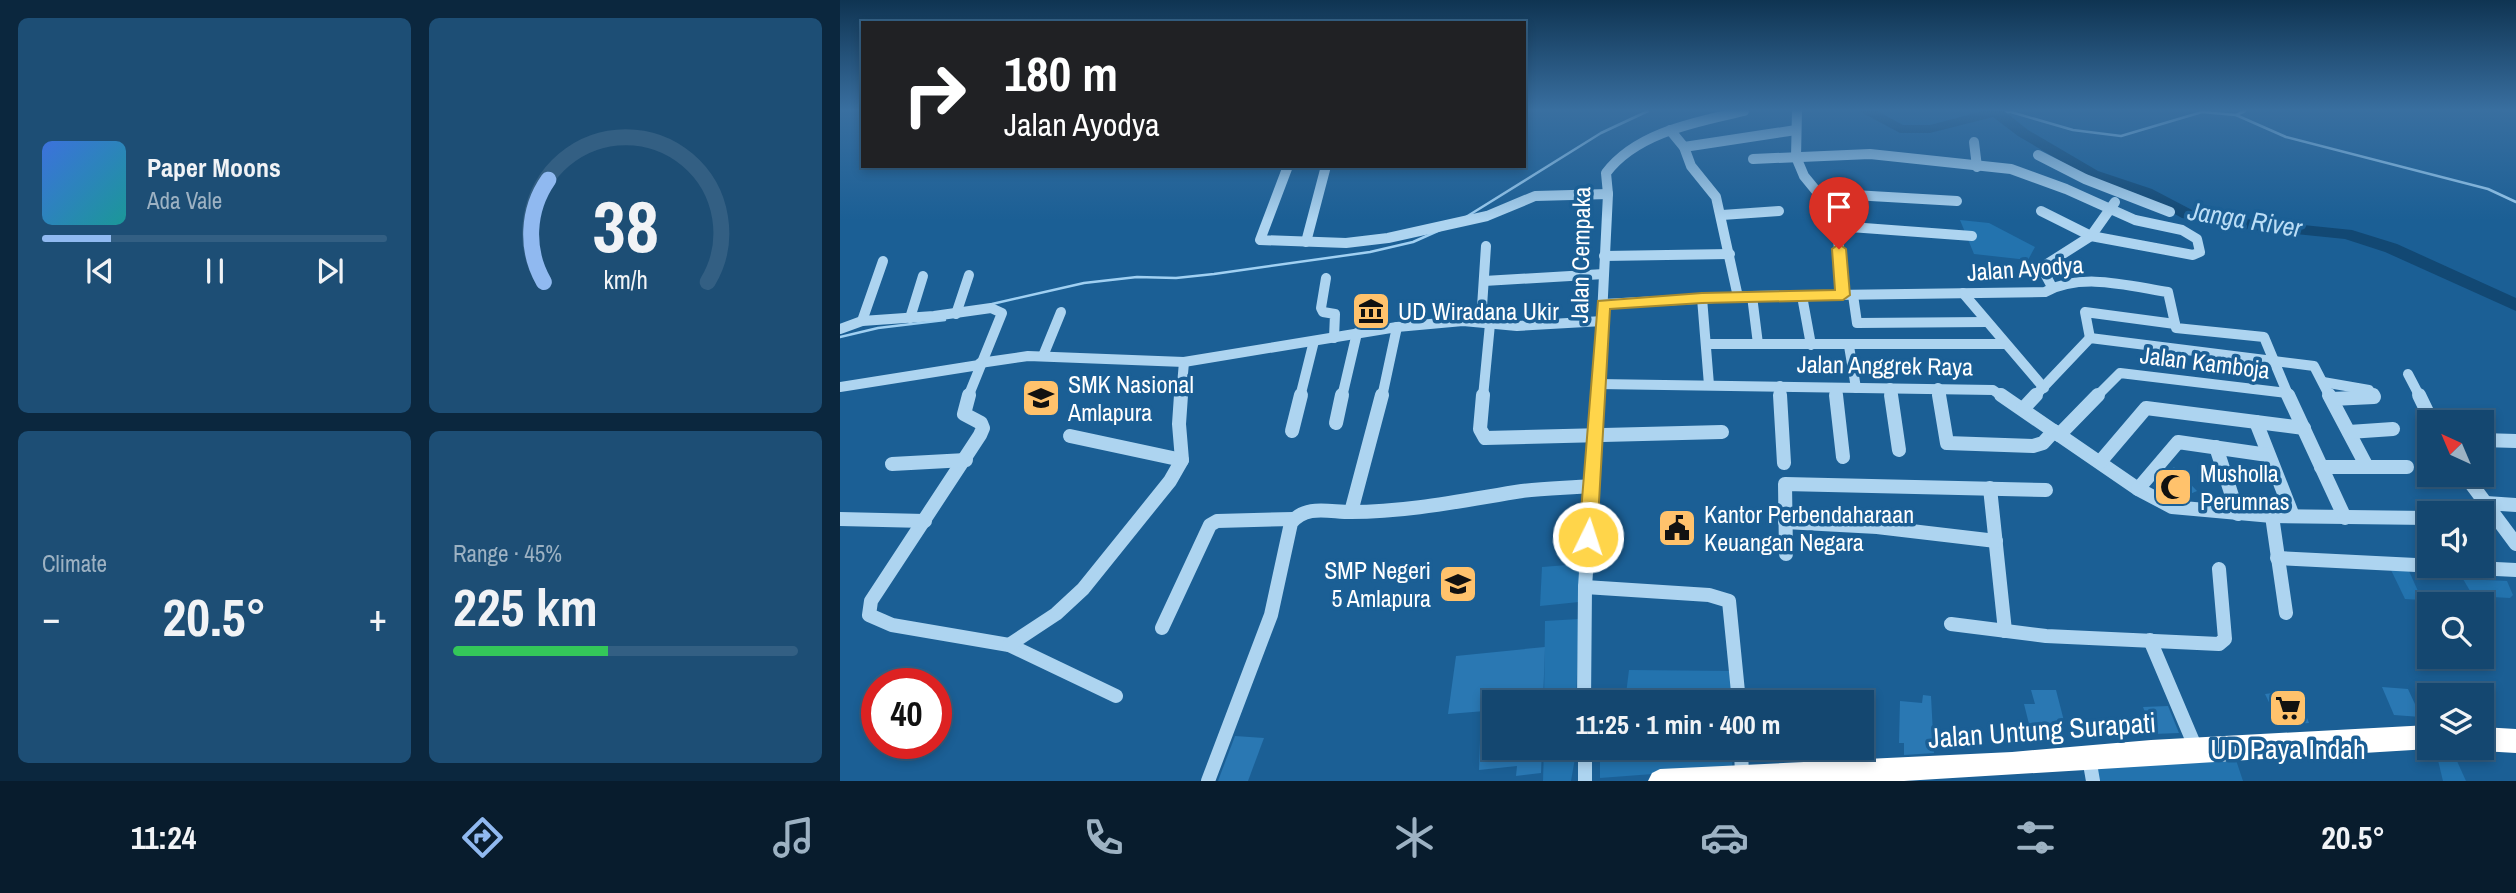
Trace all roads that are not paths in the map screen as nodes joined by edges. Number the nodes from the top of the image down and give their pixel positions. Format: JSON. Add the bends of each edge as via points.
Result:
{"nodes":[{"id":1,"x":1640,"y":147,"type":"edge"},
{"id":2,"x":1685,"y":147,"type":"edge"},
{"id":3,"x":1796,"y":147,"type":"edge"},
{"id":4,"x":1975,"y":147,"type":"edge"},
{"id":5,"x":2038,"y":155,"type":"dead end"},
{"id":6,"x":1796,"y":156,"type":"junction"},
{"id":7,"x":1753,"y":159,"type":"dead end"},
{"id":8,"x":1977,"y":167,"type":"junction"},
{"id":9,"x":1287,"y":168,"type":"edge"},
{"id":10,"x":1325,"y":168,"type":"edge"},
{"id":11,"x":1819,"y":193,"type":"junction"},
{"id":12,"x":2122,"y":193,"type":"junction"},
{"id":13,"x":1608,"y":194,"type":"junction"},
{"id":14,"x":1957,"y":201,"type":"dead end"},
{"id":15,"x":2110,"y":208,"type":"junction"},
{"id":16,"x":1779,"y":211,"type":"dead end"},
{"id":17,"x":2041,"y":211,"type":"dead end"},
{"id":18,"x":2170,"y":212,"type":"dead end"},
{"id":19,"x":1721,"y":215,"type":"junction"},
{"id":20,"x":1837,"y":226,"type":"junction"},
{"id":21,"x":1972,"y":236,"type":"dead end"},
{"id":22,"x":2091,"y":236,"type":"junction"},
{"id":23,"x":1306,"y":242,"type":"junction"},
{"id":24,"x":1486,"y":246,"type":"dead end"},
{"id":25,"x":1730,"y":254,"type":"junction"},
{"id":26,"x":1604,"y":256,"type":"junction"},
{"id":27,"x":883,"y":261,"type":"dead end"},
{"id":28,"x":1604,"y":274,"type":"junction"},
{"id":29,"x":923,"y":275,"type":"dead end"},
{"id":30,"x":969,"y":275,"type":"dead end"},
{"id":31,"x":1326,"y":278,"type":"dead end"},
{"id":32,"x":1484,"y":281,"type":"junction"},
{"id":33,"x":2052,"y":287,"type":"junction"},
{"id":34,"x":2168,"y":292,"type":"joint"},
{"id":35,"x":1963,"y":293,"type":"junction"},
{"id":36,"x":1848,"y":295,"type":"junction"},
{"id":37,"x":1752,"y":296,"type":"junction"},
{"id":38,"x":1802,"y":296,"type":"junction"},
{"id":39,"x":1738,"y":297,"type":"junction"},
{"id":40,"x":1702,"y":298,"type":"junction"},
{"id":41,"x":1603,"y":304,"type":"junction"},
{"id":42,"x":1061,"y":312,"type":"dead end"},
{"id":43,"x":956,"y":314,"type":"junction"},
{"id":44,"x":910,"y":318,"type":"junction"},
{"id":45,"x":862,"y":321,"type":"junction"},
{"id":46,"x":1603,"y":321,"type":"junction"},
{"id":47,"x":1987,"y":321,"type":"junction"},
{"id":48,"x":1485,"y":323,"type":"junction"},
{"id":49,"x":2175,"y":324,"type":"junction"},
{"id":50,"x":1397,"y":327,"type":"junction"},
{"id":51,"x":840,"y":329,"type":"edge"},
{"id":52,"x":1357,"y":333,"type":"junction"},
{"id":53,"x":1334,"y":338,"type":"junction"},
{"id":54,"x":2090,"y":338,"type":"junction"},
{"id":55,"x":1314,"y":341,"type":"junction"},
{"id":56,"x":1707,"y":344,"type":"junction"},
{"id":57,"x":1758,"y":344,"type":"junction"},
{"id":58,"x":2005,"y":344,"type":"junction"},
{"id":59,"x":1811,"y":345,"type":"junction"},
{"id":60,"x":1849,"y":346,"type":"junction"},
{"id":61,"x":1042,"y":356,"type":"junction"},
{"id":62,"x":1184,"y":362,"type":"junction"},
{"id":63,"x":2273,"y":362,"type":"junction"},
{"id":64,"x":980,"y":364,"type":"junction"},
{"id":65,"x":2408,"y":374,"type":"dead end"},
{"id":66,"x":2323,"y":382,"type":"junction"},
{"id":67,"x":1598,"y":384,"type":"junction"},
{"id":68,"x":1709,"y":385,"type":"junction"},
{"id":69,"x":1780,"y":386,"type":"junction"},
{"id":70,"x":840,"y":387,"type":"edge"},
{"id":71,"x":1835,"y":388,"type":"junction"},
{"id":72,"x":1856,"y":388,"type":"junction"},
{"id":73,"x":1890,"y":388,"type":"junction"},
{"id":74,"x":1938,"y":388,"type":"junction"},
{"id":75,"x":2044,"y":388,"type":"junction"},
{"id":76,"x":2287,"y":393,"type":"junction"},
{"id":77,"x":2332,"y":399,"type":"junction"},
{"id":78,"x":2023,"y":409,"type":"junction"},
{"id":79,"x":2426,"y":410,"type":"edge"},
{"id":80,"x":2256,"y":422,"type":"junction"},
{"id":81,"x":1336,"y":423,"type":"dead end"},
{"id":82,"x":2304,"y":428,"type":"junction"},
{"id":83,"x":2393,"y":429,"type":"dead end"},
{"id":84,"x":1292,"y":431,"type":"dead end"},
{"id":85,"x":1721,"y":432,"type":"dead end"},
{"id":86,"x":2349,"y":432,"type":"junction"},
{"id":87,"x":2057,"y":433,"type":"junction"},
{"id":88,"x":1594,"y":434,"type":"junction"},
{"id":89,"x":1070,"y":436,"type":"dead end"},
{"id":90,"x":2494,"y":440,"type":"edge"},
{"id":91,"x":2516,"y":441,"type":"edge"},
{"id":92,"x":2216,"y":447,"type":"junction"},
{"id":93,"x":1899,"y":450,"type":"dead end"},
{"id":94,"x":2268,"y":455,"type":"junction"},
{"id":95,"x":1843,"y":457,"type":"dead end"},
{"id":96,"x":966,"y":460,"type":"junction"},
{"id":97,"x":1182,"y":460,"type":"junction"},
{"id":98,"x":2100,"y":462,"type":"junction"},
{"id":99,"x":1784,"y":463,"type":"dead end"},
{"id":100,"x":892,"y":464,"type":"dead end"},
{"id":101,"x":2367,"y":465,"type":"junction"},
{"id":102,"x":2321,"y":467,"type":"junction"},
{"id":103,"x":2407,"y":467,"type":"dead end"},
{"id":104,"x":1592,"y":486,"type":"junction"},
{"id":105,"x":1990,"y":488,"type":"junction"},
{"id":106,"x":2138,"y":489,"type":"junction"},
{"id":107,"x":2046,"y":490,"type":"dead end"},
{"id":108,"x":2516,"y":505,"type":"edge"},
{"id":109,"x":2494,"y":508,"type":"edge"},
{"id":110,"x":1351,"y":512,"type":"junction"},
{"id":111,"x":2238,"y":514,"type":"junction"},
{"id":112,"x":2494,"y":515,"type":"edge"},
{"id":113,"x":2272,"y":516,"type":"junction"},
{"id":114,"x":2293,"y":516,"type":"junction"},
{"id":115,"x":2345,"y":518,"type":"junction"},
{"id":116,"x":2417,"y":518,"type":"edge"},
{"id":117,"x":840,"y":519,"type":"edge"},
{"id":118,"x":1293,"y":519,"type":"junction"},
{"id":119,"x":925,"y":521,"type":"junction"},
{"id":120,"x":1786,"y":522,"type":"junction"},
{"id":121,"x":1996,"y":541,"type":"junction"},
{"id":122,"x":2516,"y":544,"type":"edge"},
{"id":123,"x":1786,"y":554,"type":"dead end"},
{"id":124,"x":2277,"y":558,"type":"junction"},
{"id":125,"x":2219,"y":569,"type":"dead end"},
{"id":126,"x":2516,"y":570,"type":"edge"},
{"id":127,"x":1585,"y":587,"type":"junction"},
{"id":128,"x":2286,"y":613,"type":"dead end"},
{"id":129,"x":1951,"y":624,"type":"dead end"},
{"id":130,"x":1163,"y":628,"type":"dead end"},
{"id":131,"x":2005,"y":631,"type":"junction"},
{"id":132,"x":2150,"y":640,"type":"junction"},
{"id":133,"x":1009,"y":645,"type":"junction"},
{"id":134,"x":1584,"y":690,"type":"edge"},
{"id":135,"x":1739,"y":690,"type":"edge"},
{"id":136,"x":1116,"y":696,"type":"dead end"},
{"id":137,"x":2417,"y":738,"type":"edge"},
{"id":138,"x":2494,"y":740,"type":"edge"},
{"id":139,"x":2516,"y":741,"type":"edge"},
{"id":140,"x":2197,"y":751,"type":"junction"},
{"id":141,"x":1585,"y":760,"type":"edge"},
{"id":142,"x":1741,"y":760,"type":"edge"},
{"id":143,"x":2091,"y":769,"type":"edge"},
{"id":144,"x":1742,"y":778,"type":"junction"},
{"id":145,"x":1209,"y":781,"type":"edge"},
{"id":146,"x":1585,"y":781,"type":"edge"},
{"id":147,"x":1673,"y":781,"type":"edge"}],
"edges":[{"from":1,"to":13,"type":"street","name":"Jalan Cempaka","via":[[1612,164],[1606,173]]},
{"from":2,"to":19,"type":"street","via":[[1691,166],[1716,197]]},
{"from":3,"to":6,"type":"street"},
{"from":4,"to":8,"type":"street"},
{"from":5,"to":12,"type":"street"},
{"from":6,"to":7,"type":"street"},
{"from":6,"to":8,"type":"street","via":[[1870,154]]},
{"from":6,"to":11,"type":"street","via":[[1804,176]]},
{"from":8,"to":15,"type":"street","via":[[2022,172]]},
{"from":9,"to":23,"type":"street","via":[[1259,240]]},
{"from":10,"to":23,"type":"street"},
{"from":11,"to":14,"type":"street"},
{"from":11,"to":20,"type":"street","via":[[1836,215]]},
{"from":12,"to":15,"type":"street"},
{"from":12,"to":18,"type":"street"},
{"from":13,"to":23,"type":"street","via":[[1535,196],[1487,216],[1388,238]]},
{"from":13,"to":26,"type":"street","name":"Jalan Cempaka"},
{"from":15,"to":22,"type":"street"},
{"from":15,"to":22,"type":"street","via":[[2147,224],[2189,233],[2197,239],[2200,252],[2193,255]]},
{"from":16,"to":19,"type":"street"},
{"from":17,"to":22,"type":"street"},
{"from":19,"to":25,"type":"street"},
{"from":20,"to":21,"type":"street"},
{"from":20,"to":36,"type":"street"},
{"from":22,"to":33,"type":"street","via":[[2046,264]]},
{"from":24,"to":32,"type":"street"},
{"from":25,"to":26,"type":"street"},
{"from":25,"to":39,"type":"street"},
{"from":26,"to":28,"type":"street","name":"Jalan Cempaka"},
{"from":27,"to":45,"type":"street"},
{"from":28,"to":32,"type":"street"},
{"from":28,"to":41,"type":"street","name":"Jalan Cempaka"},
{"from":29,"to":44,"type":"street"},
{"from":30,"to":43,"type":"street"},
{"from":31,"to":53,"type":"street","via":[[1321,308],[1335,314]]},
{"from":32,"to":48,"type":"street"},
{"from":33,"to":34,"type":"street","name":"Jalan Ayodya","via":[[2084,282]]},
{"from":33,"to":35,"type":"street","name":"Jalan Ayodya","via":[[2045,292]]},
{"from":34,"to":49,"type":"street"},
{"from":35,"to":36,"type":"street","name":"Jalan Ayodya"},
{"from":35,"to":47,"type":"street"},
{"from":36,"to":38,"type":"street","name":"Jalan Ayodya"},
{"from":36,"to":47,"type":"street","via":[[1857,323]]},
{"from":37,"to":38,"type":"street","name":"Jalan Ayodya"},
{"from":37,"to":39,"type":"street","name":"Jalan Ayodya"},
{"from":37,"to":57,"type":"street"},
{"from":38,"to":59,"type":"street"},
{"from":39,"to":40,"type":"street","name":"Jalan Ayodya"},
{"from":40,"to":41,"type":"street","name":"Jalan Ayodya"},
{"from":40,"to":56,"type":"street"},
{"from":41,"to":46,"type":"street","name":"Jalan Cempaka"},
{"from":42,"to":61,"type":"street"},
{"from":43,"to":44,"type":"street"},
{"from":43,"to":64,"type":"street","via":[[1001,310]]},
{"from":44,"to":45,"type":"street"},
{"from":45,"to":51,"type":"street"},
{"from":46,"to":48,"type":"street","via":[[1517,326]]},
{"from":46,"to":67,"type":"street","name":"Jalan Cempaka"},
{"from":47,"to":58,"type":"street"},
{"from":48,"to":50,"type":"street"},
{"from":48,"to":88,"type":"street","via":[[1481,434],[1499,439]]},
{"from":49,"to":54,"type":"street","via":[[2085,312]]},
{"from":49,"to":63,"type":"street","via":[[2176,328],[2264,337]]},
{"from":50,"to":52,"type":"street"},
{"from":50,"to":110,"type":"street"},
{"from":52,"to":53,"type":"street"},
{"from":52,"to":81,"type":"street"},
{"from":53,"to":55,"type":"street"},
{"from":54,"to":63,"type":"street"},
{"from":54,"to":75,"type":"street"},
{"from":55,"to":62,"type":"street"},
{"from":55,"to":84,"type":"street"},
{"from":56,"to":57,"type":"street"},
{"from":56,"to":68,"type":"street"},
{"from":57,"to":59,"type":"street"},
{"from":58,"to":60,"type":"street"},
{"from":58,"to":75,"type":"street"},
{"from":59,"to":60,"type":"street"},
{"from":60,"to":72,"type":"street"},
{"from":61,"to":62,"type":"street"},
{"from":61,"to":64,"type":"street"},
{"from":62,"to":97,"type":"street","via":[[1179,424]]},
{"from":63,"to":66,"type":"street","via":[[2314,366]]},
{"from":63,"to":76,"type":"street"},
{"from":64,"to":70,"type":"street"},
{"from":64,"to":96,"type":"street","via":[[964,414],[983,428]]},
{"from":65,"to":79,"type":"street"},
{"from":66,"to":77,"type":"street"},
{"from":66,"to":77,"type":"street","via":[[2369,390],[2374,397]]},
{"from":67,"to":68,"type":"street","name":"Jalan Anggrek Raya"},
{"from":67,"to":88,"type":"street","name":"Jalan Cempaka"},
{"from":68,"to":69,"type":"street","name":"Jalan Anggrek Raya"},
{"from":69,"to":71,"type":"street","name":"Jalan Anggrek Raya"},
{"from":69,"to":99,"type":"street"},
{"from":71,"to":72,"type":"street","name":"Jalan Anggrek Raya"},
{"from":71,"to":95,"type":"street"},
{"from":72,"to":73,"type":"street","name":"Jalan Anggrek Raya"},
{"from":73,"to":74,"type":"street","name":"Jalan Anggrek Raya"},
{"from":73,"to":93,"type":"street"},
{"from":74,"to":78,"type":"street","name":"Jalan Anggrek Raya","via":[[1993,390]]},
{"from":74,"to":87,"type":"street","via":[[1947,443],[2033,446]]},
{"from":75,"to":78,"type":"street"},
{"from":76,"to":82,"type":"street"},
{"from":76,"to":87,"type":"street","name":"Jalan Kamboja","via":[[2120,373]]},
{"from":77,"to":86,"type":"street"},
{"from":78,"to":87,"type":"street","name":"Jalan Anggrek Raya"},
{"from":80,"to":82,"type":"street"},
{"from":80,"to":94,"type":"street"},
{"from":80,"to":98,"type":"street","via":[[2146,408]]},
{"from":82,"to":102,"type":"street"},
{"from":83,"to":86,"type":"street"},
{"from":85,"to":88,"type":"street"},
{"from":86,"to":101,"type":"street"},
{"from":87,"to":98,"type":"street","name":"Jalan Anggrek Raya"},
{"from":88,"to":104,"type":"street","name":"Jalan Cempaka"},
{"from":89,"to":97,"type":"street"},
{"from":90,"to":91,"type":"street"},
{"from":92,"to":94,"type":"street"},
{"from":92,"to":106,"type":"street","via":[[2178,442]]},
{"from":92,"to":111,"type":"street"},
{"from":94,"to":114,"type":"street"},
{"from":96,"to":100,"type":"street"},
{"from":96,"to":119,"type":"street"},
{"from":97,"to":133,"type":"street","via":[[1156,501],[1083,589],[1056,614]]},
{"from":98,"to":106,"type":"street","name":"Jalan Anggrek Raya"},
{"from":101,"to":102,"type":"street"},
{"from":101,"to":103,"type":"street"},
{"from":102,"to":115,"type":"street"},
{"from":104,"to":110,"type":"street"},
{"from":104,"to":127,"type":"street","name":"Jalan Cempaka"},
{"from":105,"to":107,"type":"street"},
{"from":105,"to":120,"type":"street","via":[[1785,484]]},
{"from":105,"to":121,"type":"street"},
{"from":106,"to":111,"type":"street","name":"Jalan Anggrek Raya","via":[[2172,507]]},
{"from":108,"to":109,"type":"street"},
{"from":110,"to":118,"type":"street","via":[[1304,512]]},
{"from":111,"to":113,"type":"street","name":"Jalan Anggrek Raya"},
{"from":112,"to":122,"type":"street"},
{"from":113,"to":114,"type":"street","name":"Jalan Anggrek Raya"},
{"from":113,"to":124,"type":"street"},
{"from":114,"to":115,"type":"street","name":"Jalan Anggrek Raya"},
{"from":115,"to":116,"type":"street","name":"Jalan Anggrek Raya"},
{"from":117,"to":119,"type":"street"},
{"from":118,"to":130,"type":"street","via":[[1210,525]]},
{"from":118,"to":145,"type":"street","via":[[1271,615]]},
{"from":119,"to":133,"type":"street","via":[[871,601],[869,615],[892,625]]},
{"from":120,"to":121,"type":"street"},
{"from":120,"to":123,"type":"street"},
{"from":121,"to":131,"type":"street"},
{"from":124,"to":126,"type":"street"},
{"from":124,"to":128,"type":"street"},
{"from":125,"to":132,"type":"street","via":[[2224,642]]},
{"from":127,"to":134,"type":"street","name":"Jalan Cempaka"},
{"from":127,"to":135,"type":"street","via":[[1709,595],[1730,601]]},
{"from":129,"to":131,"type":"street"},
{"from":131,"to":132,"type":"street"},
{"from":132,"to":140,"type":"street"},
{"from":133,"to":136,"type":"street"},
{"from":137,"to":140,"type":"highway","name":"Jalan Untung Surapati"},
{"from":138,"to":139,"type":"highway"},
{"from":140,"to":143,"type":"highway","name":"Jalan Untung Surapati"},
{"from":141,"to":146,"type":"street"},
{"from":142,"to":144,"type":"street"},
{"from":143,"to":144,"type":"highway","name":"Jalan Untung Surapati"},
{"from":144,"to":147,"type":"highway","name":"Jalan Untung Surapati"}]}
